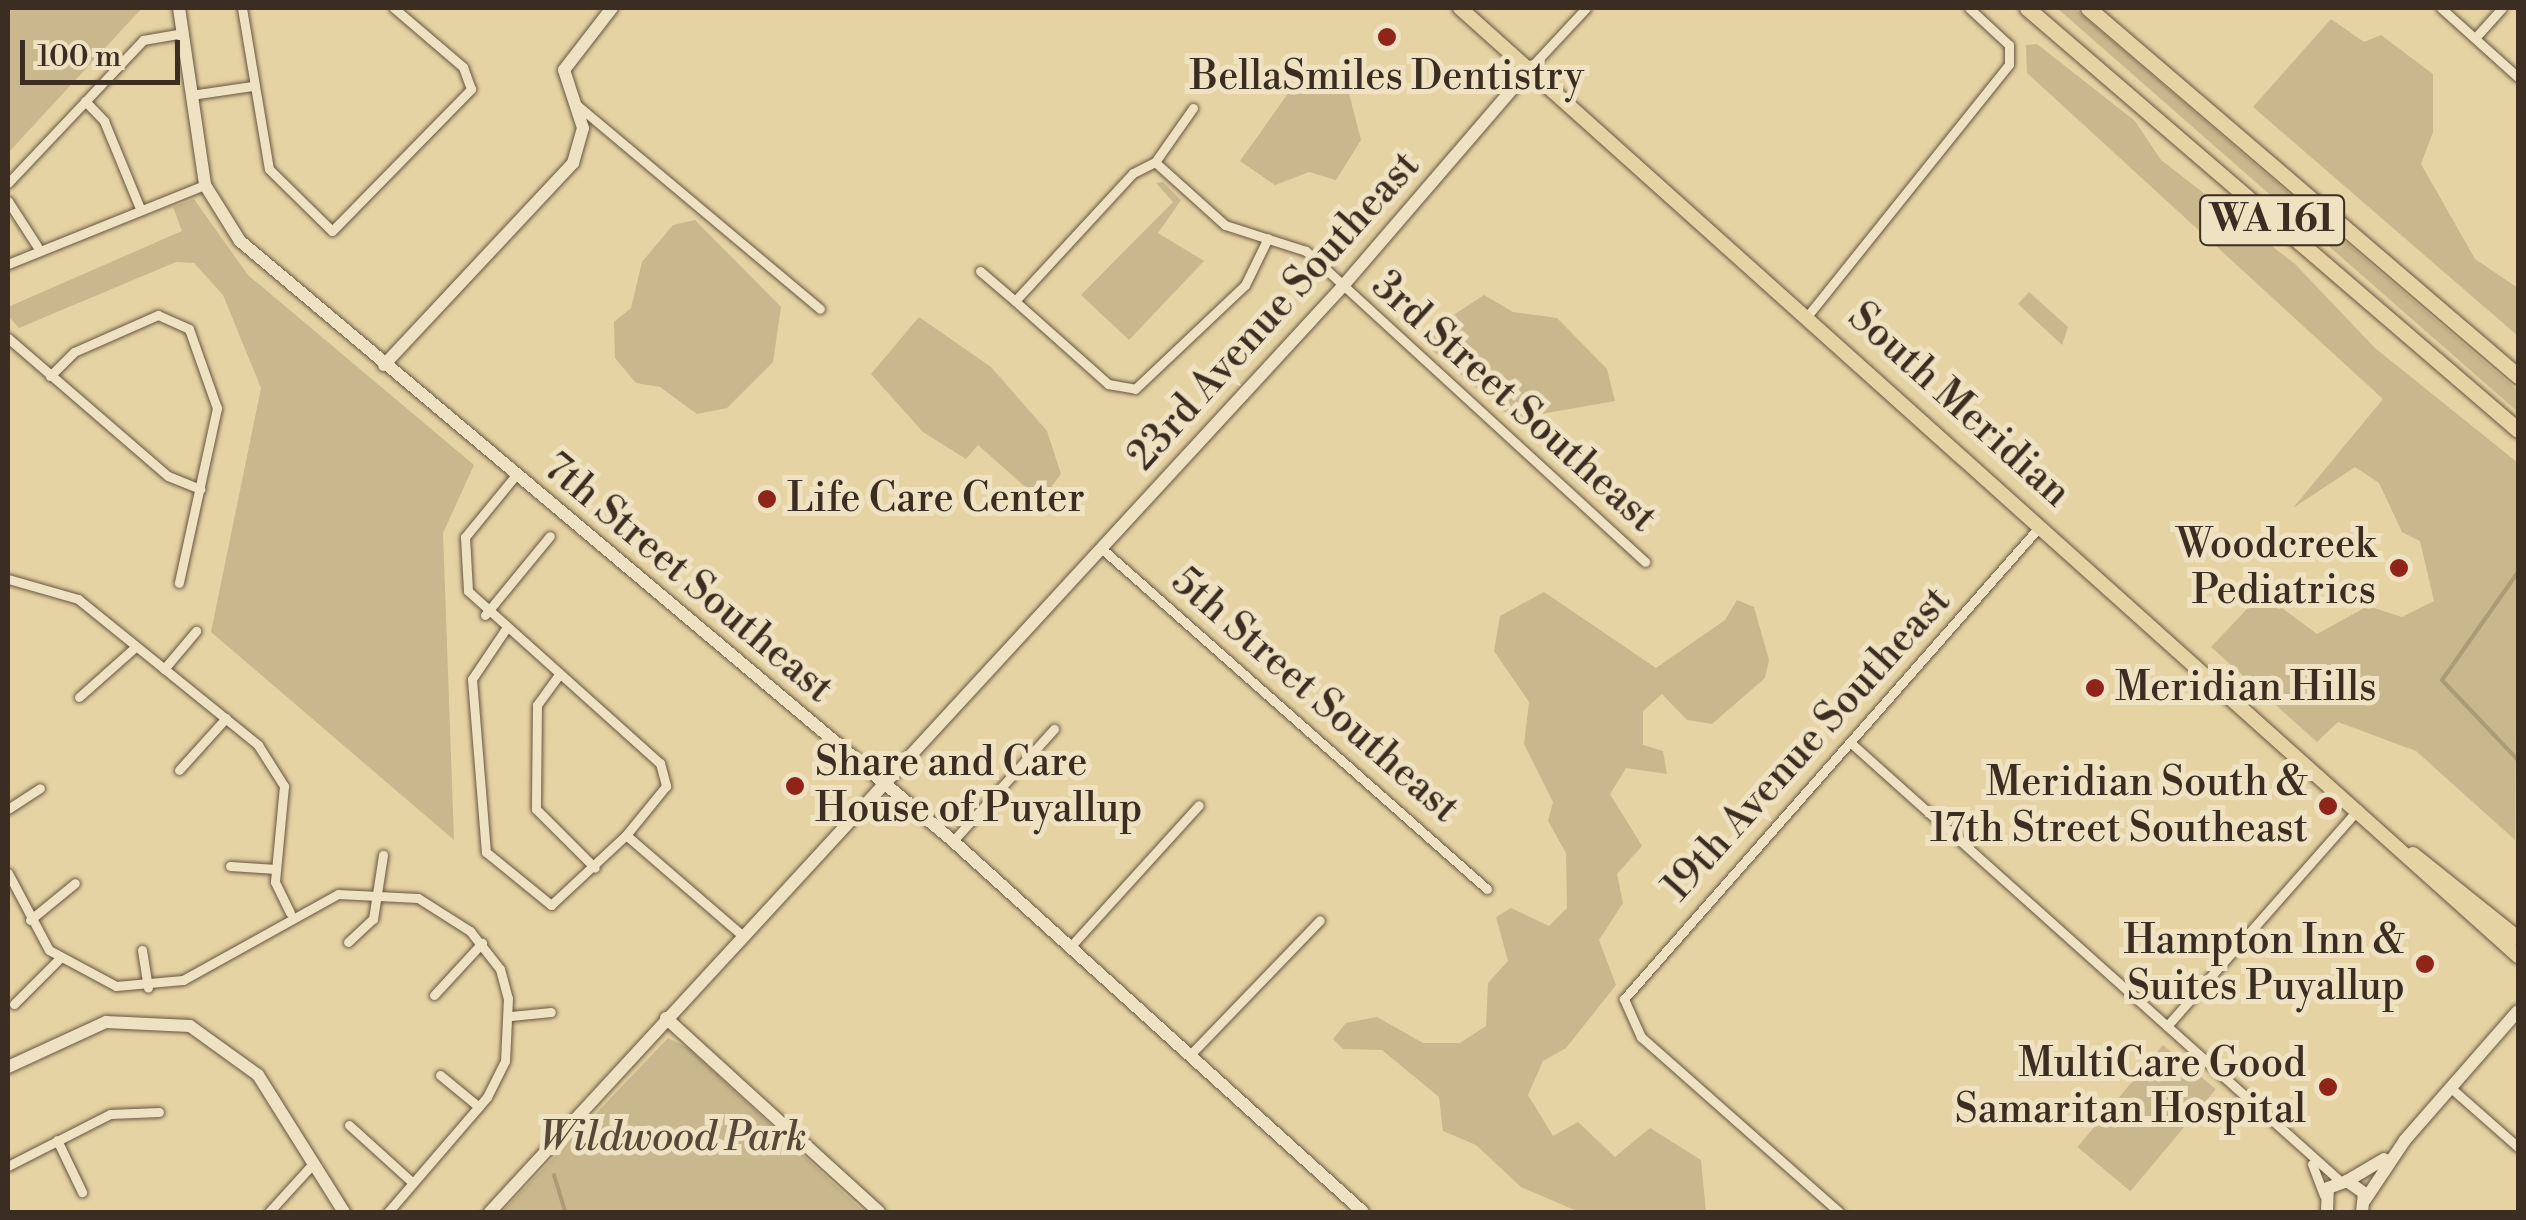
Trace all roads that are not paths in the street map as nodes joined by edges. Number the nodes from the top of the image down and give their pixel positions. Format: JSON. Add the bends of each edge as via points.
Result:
{"nodes":[{"id":1,"x":179,"y":8,"type":"edge"},
{"id":2,"x":242,"y":8,"type":"edge"},
{"id":3,"x":394,"y":8,"type":"edge"},
{"id":4,"x":612,"y":8,"type":"edge"},
{"id":5,"x":1460,"y":8,"type":"edge"},
{"id":6,"x":1586,"y":8,"type":"edge"},
{"id":7,"x":1969,"y":8,"type":"edge"},
{"id":8,"x":2027,"y":8,"type":"edge"},
{"id":9,"x":2088,"y":8,"type":"edge"},
{"id":10,"x":2441,"y":8,"type":"edge"},
{"id":11,"x":2502,"y":8,"type":"edge"},
{"id":12,"x":182,"y":33,"type":"junction"},
{"id":13,"x":2475,"y":38,"type":"junction"},
{"id":14,"x":1532,"y":66,"type":"junction"},
{"id":15,"x":2518,"y":78,"type":"edge"},
{"id":16,"x":252,"y":86,"type":"junction"},
{"id":17,"x":190,"y":94,"type":"junction"},
{"id":18,"x":85,"y":101,"type":"junction"},
{"id":19,"x":575,"y":103,"type":"junction"},
{"id":20,"x":1193,"y":108,"type":"dead end"},
{"id":21,"x":1155,"y":162,"type":"junction"},
{"id":22,"x":8,"y":183,"type":"edge"},
{"id":23,"x":205,"y":185,"type":"junction"},
{"id":24,"x":8,"y":201,"type":"edge"},
{"id":25,"x":139,"y":206,"type":"junction"},
{"id":26,"x":1268,"y":238,"type":"junction"},
{"id":27,"x":37,"y":246,"type":"junction"},
{"id":28,"x":8,"y":264,"type":"edge"},
{"id":29,"x":980,"y":271,"type":"dead end"},
{"id":30,"x":1342,"y":288,"type":"junction"},
{"id":31,"x":1015,"y":301,"type":"junction"},
{"id":32,"x":820,"y":309,"type":"dead end"},
{"id":33,"x":1809,"y":314,"type":"junction"},
{"id":34,"x":8,"y":338,"type":"edge"},
{"id":35,"x":384,"y":366,"type":"junction"},
{"id":36,"x":50,"y":376,"type":"junction"},
{"id":37,"x":2518,"y":376,"type":"edge"},
{"id":38,"x":2518,"y":430,"type":"edge"},
{"id":39,"x":515,"y":476,"type":"junction"},
{"id":40,"x":200,"y":490,"type":"junction"},
{"id":41,"x":2042,"y":523,"type":"junction"},
{"id":42,"x":550,"y":536,"type":"dead end"},
{"id":43,"x":1100,"y":548,"type":"junction"},
{"id":44,"x":1645,"y":562,"type":"dead end"},
{"id":45,"x":8,"y":579,"type":"edge"},
{"id":46,"x":179,"y":582,"type":"dead end"},
{"id":47,"x":485,"y":615,"type":"junction"},
{"id":48,"x":505,"y":630,"type":"junction"},
{"id":49,"x":196,"y":631,"type":"dead end"},
{"id":50,"x":134,"y":648,"type":"junction"},
{"id":51,"x":164,"y":669,"type":"junction"},
{"id":52,"x":558,"y":676,"type":"junction"},
{"id":53,"x":79,"y":697,"type":"dead end"},
{"id":54,"x":226,"y":718,"type":"junction"},
{"id":55,"x":1054,"y":730,"type":"dead end"},
{"id":56,"x":1851,"y":744,"type":"junction"},
{"id":57,"x":179,"y":770,"type":"dead end"},
{"id":58,"x":881,"y":781,"type":"junction"},
{"id":59,"x":40,"y":788,"type":"dead end"},
{"id":60,"x":1200,"y":805,"type":"dead end"},
{"id":61,"x":2360,"y":807,"type":"junction"},
{"id":62,"x":8,"y":809,"type":"edge"},
{"id":63,"x":626,"y":835,"type":"junction"},
{"id":64,"x":953,"y":841,"type":"junction"},
{"id":65,"x":2412,"y":853,"type":"junction"},
{"id":66,"x":384,"y":855,"type":"dead end"},
{"id":67,"x":230,"y":866,"type":"dead end"},
{"id":68,"x":595,"y":868,"type":"junction"},
{"id":69,"x":276,"y":869,"type":"junction"},
{"id":70,"x":8,"y":873,"type":"edge"},
{"id":71,"x":75,"y":883,"type":"dead end"},
{"id":72,"x":1487,"y":889,"type":"dead end"},
{"id":73,"x":378,"y":892,"type":"junction"},
{"id":74,"x":13,"y":898,"type":"edge"},
{"id":75,"x":290,"y":914,"type":"junction"},
{"id":76,"x":30,"y":920,"type":"junction"},
{"id":77,"x":1320,"y":920,"type":"dead end"},
{"id":78,"x":742,"y":935,"type":"junction"},
{"id":79,"x":2518,"y":938,"type":"edge"},
{"id":80,"x":348,"y":942,"type":"dead end"},
{"id":81,"x":482,"y":943,"type":"junction"},
{"id":82,"x":1071,"y":946,"type":"junction"},
{"id":83,"x":142,"y":950,"type":"dead end"},
{"id":84,"x":2518,"y":956,"type":"edge"},
{"id":85,"x":59,"y":959,"type":"junction"},
{"id":86,"x":148,"y":988,"type":"junction"},
{"id":87,"x":434,"y":996,"type":"dead end"},
{"id":88,"x":14,"y":1004,"type":"dead end"},
{"id":89,"x":2518,"y":1010,"type":"edge"},
{"id":90,"x":551,"y":1012,"type":"dead end"},
{"id":91,"x":511,"y":1016,"type":"junction"},
{"id":92,"x":666,"y":1018,"type":"junction"},
{"id":93,"x":2167,"y":1026,"type":"junction"},
{"id":94,"x":1190,"y":1055,"type":"junction"},
{"id":95,"x":8,"y":1068,"type":"edge"},
{"id":96,"x":440,"y":1075,"type":"dead end"},
{"id":97,"x":2450,"y":1088,"type":"junction"},
{"id":98,"x":479,"y":1107,"type":"junction"},
{"id":99,"x":159,"y":1112,"type":"dead end"},
{"id":100,"x":349,"y":1125,"type":"dead end"},
{"id":101,"x":57,"y":1140,"type":"junction"},
{"id":102,"x":2404,"y":1140,"type":"junction"},
{"id":103,"x":2518,"y":1147,"type":"edge"},
{"id":104,"x":2302,"y":1150,"type":"junction"},
{"id":105,"x":8,"y":1166,"type":"edge"},
{"id":106,"x":310,"y":1167,"type":"junction"},
{"id":107,"x":2344,"y":1181,"type":"junction"},
{"id":108,"x":412,"y":1183,"type":"junction"},
{"id":109,"x":82,"y":1192,"type":"dead end"},
{"id":110,"x":2324,"y":1205,"type":"edge"},
{"id":111,"x":2366,"y":1207,"type":"edge"},
{"id":112,"x":269,"y":1212,"type":"edge"},
{"id":113,"x":344,"y":1212,"type":"edge"},
{"id":114,"x":388,"y":1212,"type":"edge"},
{"id":115,"x":490,"y":1212,"type":"edge"},
{"id":116,"x":879,"y":1212,"type":"edge"},
{"id":117,"x":1363,"y":1212,"type":"edge"},
{"id":118,"x":1839,"y":1212,"type":"edge"}],
"edges":[{"from":1,"to":12,"type":"street","name":"7th Street Southeast"},
{"from":2,"to":16,"type":"street"},
{"from":3,"to":16,"type":"street","via":[[471,79],[462,102],[336,230],[272,175]]},
{"from":4,"to":19,"type":"street","via":[[564,70]]},
{"from":5,"to":14,"type":"main road","name":"South Meridian"},
{"from":6,"to":14,"type":"street"},
{"from":7,"to":33,"type":"street","via":[[2009,45],[2004,72]]},
{"from":8,"to":38,"type":"highway","number":"WA 161"},
{"from":9,"to":37,"type":"highway","number":"WA 161"},
{"from":10,"to":13,"type":"street"},
{"from":11,"to":13,"type":"street"},
{"from":12,"to":17,"type":"street","name":"7th Street Southeast"},
{"from":12,"to":18,"type":"street","via":[[147,38]]},
{"from":13,"to":15,"type":"street"},
{"from":14,"to":30,"type":"street","name":"23rd Avenue Southeast"},
{"from":14,"to":33,"type":"main road","name":"South Meridian"},
{"from":16,"to":17,"type":"street"},
{"from":17,"to":23,"type":"street","name":"7th Street Southeast"},
{"from":18,"to":22,"type":"street"},
{"from":18,"to":25,"type":"street","via":[[107,127]]},
{"from":19,"to":32,"type":"street"},
{"from":19,"to":35,"type":"street","via":[[583,138],[572,163]]},
{"from":20,"to":21,"type":"street"},
{"from":21,"to":26,"type":"street","name":"3rd Street Southeast","via":[[1225,226]]},
{"from":21,"to":31,"type":"street","via":[[1133,173]]},
{"from":23,"to":25,"type":"street"},
{"from":23,"to":35,"type":"street","name":"7th Street Southeast","via":[[240,241]]},
{"from":24,"to":27,"type":"street"},
{"from":25,"to":27,"type":"street"},
{"from":26,"to":30,"type":"street","name":"3rd Street Southeast","via":[[1298,245]]},
{"from":26,"to":31,"type":"street","via":[[1245,285],[1135,388],[1108,384]]},
{"from":27,"to":28,"type":"street"},
{"from":29,"to":31,"type":"street"},
{"from":30,"to":43,"type":"street","name":"23rd Avenue Southeast"},
{"from":30,"to":44,"type":"street","name":"3rd Street Southeast"},
{"from":33,"to":41,"type":"main road","name":"South Meridian"},
{"from":34,"to":36,"type":"street"},
{"from":35,"to":39,"type":"street","name":"7th Street Southeast"},
{"from":36,"to":40,"type":"street","via":[[168,476]]},
{"from":36,"to":40,"type":"street","via":[[74,352],[174,315],[216,399]]},
{"from":39,"to":47,"type":"street","via":[[465,537],[468,591]]},
{"from":39,"to":58,"type":"street","name":"7th Street Southeast"},
{"from":40,"to":46,"type":"street"},
{"from":41,"to":56,"type":"street","name":"19th Avenue Southeast"},
{"from":41,"to":61,"type":"main road","name":"South Meridian"},
{"from":42,"to":47,"type":"street"},
{"from":43,"to":58,"type":"street","name":"23rd Avenue Southeast"},
{"from":43,"to":72,"type":"street","name":"5th Street Southeast"},
{"from":45,"to":50,"type":"street","via":[[67,592]]},
{"from":47,"to":48,"type":"street"},
{"from":48,"to":52,"type":"street"},
{"from":48,"to":68,"type":"street","via":[[472,678],[480,838],[496,865],[551,905]]},
{"from":49,"to":51,"type":"street"},
{"from":50,"to":51,"type":"street"},
{"from":50,"to":53,"type":"street"},
{"from":51,"to":54,"type":"street"},
{"from":52,"to":63,"type":"street","via":[[666,773]]},
{"from":52,"to":68,"type":"street","via":[[537,705],[536,808]]},
{"from":54,"to":57,"type":"street"},
{"from":54,"to":69,"type":"street","via":[[281,776]]},
{"from":55,"to":64,"type":"street"},
{"from":56,"to":93,"type":"street"},
{"from":56,"to":118,"type":"street","name":"19th Avenue Southeast","via":[[1639,978],[1624,1007],[1649,1045]]},
{"from":58,"to":64,"type":"street","name":"7th Street Southeast"},
{"from":58,"to":78,"type":"street","name":"23rd Avenue Southeast"},
{"from":59,"to":62,"type":"street"},
{"from":60,"to":82,"type":"street"},
{"from":61,"to":65,"type":"main road","name":"South Meridian"},
{"from":61,"to":93,"type":"street"},
{"from":63,"to":68,"type":"street"},
{"from":63,"to":78,"type":"street"},
{"from":64,"to":82,"type":"street","name":"7th Street Southeast"},
{"from":65,"to":79,"type":"main road","name":"South Meridian"},
{"from":65,"to":84,"type":"main road","name":"South Meridian"},
{"from":66,"to":73,"type":"street"},
{"from":67,"to":69,"type":"street"},
{"from":69,"to":75,"type":"street"},
{"from":70,"to":74,"type":"street"},
{"from":71,"to":76,"type":"street"},
{"from":73,"to":75,"type":"street","via":[[338,894]]},
{"from":73,"to":80,"type":"street","via":[[371,924]]},
{"from":73,"to":81,"type":"street","via":[[433,904]]},
{"from":74,"to":76,"type":"street"},
{"from":75,"to":86,"type":"street","via":[[200,972]]},
{"from":76,"to":85,"type":"street"},
{"from":77,"to":94,"type":"street"},
{"from":78,"to":92,"type":"street","name":"23rd Avenue Southeast"},
{"from":81,"to":87,"type":"street"},
{"from":81,"to":91,"type":"street"},
{"from":82,"to":94,"type":"street","name":"7th Street Southeast"},
{"from":83,"to":86,"type":"street"},
{"from":85,"to":86,"type":"street","via":[[101,982]]},
{"from":85,"to":88,"type":"street"},
{"from":89,"to":97,"type":"street"},
{"from":90,"to":91,"type":"street"},
{"from":91,"to":98,"type":"street","via":[[505,1061]]},
{"from":92,"to":115,"type":"street","name":"23rd Avenue Southeast"},
{"from":92,"to":116,"type":"street"},
{"from":93,"to":104,"type":"street"},
{"from":94,"to":117,"type":"street","name":"7th Street Southeast"},
{"from":95,"to":106,"type":"street","via":[[106,1022],[190,1026],[258,1075]]},
{"from":96,"to":98,"type":"street"},
{"from":97,"to":102,"type":"street"},
{"from":97,"to":103,"type":"street"},
{"from":98,"to":108,"type":"street"},
{"from":99,"to":101,"type":"street","via":[[110,1114]]},
{"from":100,"to":108,"type":"street"},
{"from":101,"to":105,"type":"street"},
{"from":101,"to":109,"type":"street"},
{"from":102,"to":107,"type":"street"},
{"from":102,"to":111,"type":"street"},
{"from":104,"to":107,"type":"street"},
{"from":104,"to":110,"type":"street"},
{"from":106,"to":112,"type":"street"},
{"from":106,"to":113,"type":"street"},
{"from":107,"to":110,"type":"street"},
{"from":107,"to":111,"type":"street"},
{"from":108,"to":114,"type":"street"}]}
